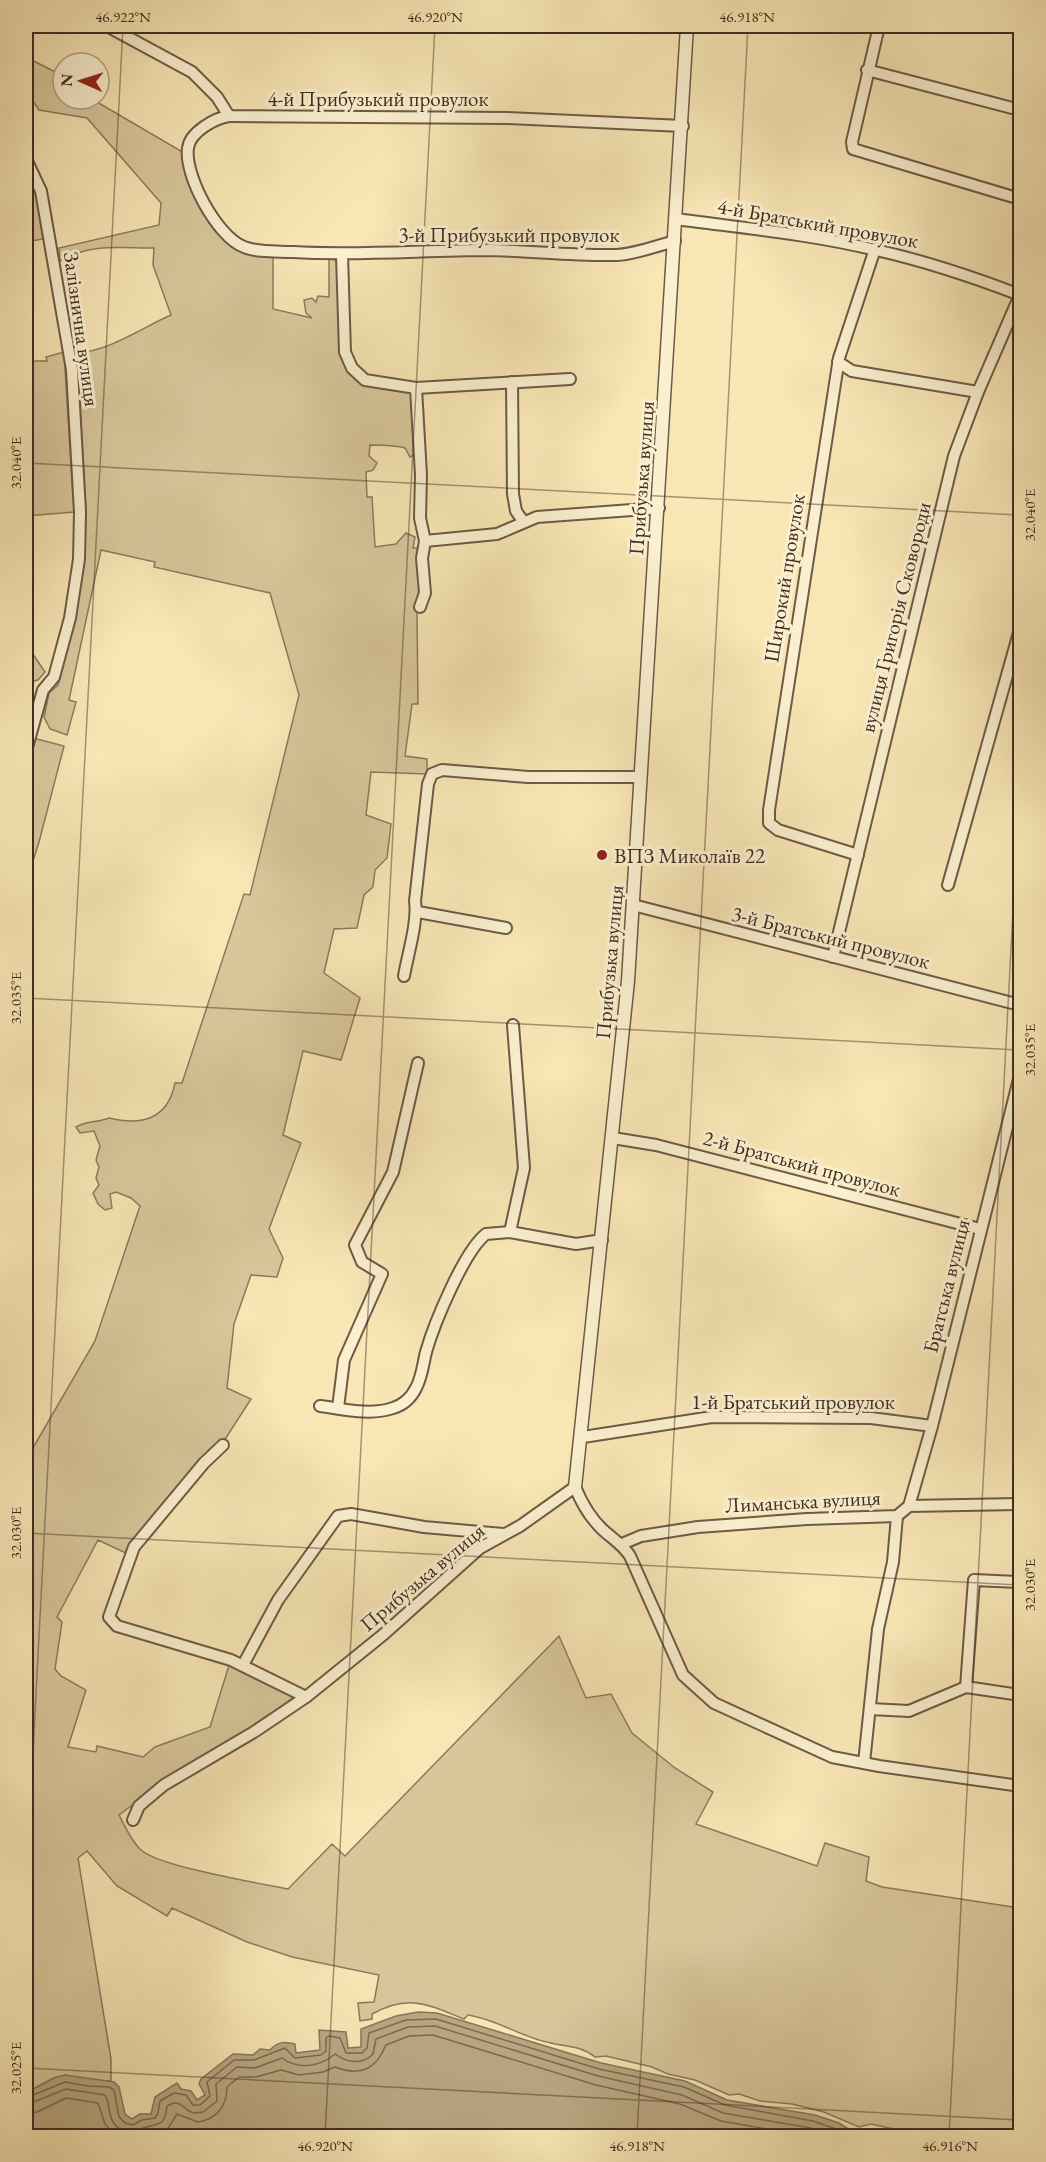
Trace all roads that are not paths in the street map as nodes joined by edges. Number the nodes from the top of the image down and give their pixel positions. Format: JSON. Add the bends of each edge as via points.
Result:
{"nodes":[{"id":1,"x":107,"y":26,"type":"edge"},
{"id":2,"x":687,"y":26,"type":"edge"},
{"id":3,"x":879,"y":26,"type":"edge"},
{"id":4,"x":867,"y":70,"type":"junction"},
{"id":5,"x":1020,"y":110,"type":"edge"},
{"id":6,"x":229,"y":116,"type":"junction"},
{"id":7,"x":683,"y":126,"type":"junction"},
{"id":8,"x":26,"y":159,"type":"edge"},
{"id":9,"x":1020,"y":199,"type":"edge"},
{"id":10,"x":676,"y":219,"type":"junction"},
{"id":11,"x":675,"y":241,"type":"junction"},
{"id":12,"x":875,"y":249,"type":"junction"},
{"id":13,"x":342,"y":255,"type":"junction"},
{"id":14,"x":1020,"y":295,"type":"edge"},
{"id":15,"x":838,"y":362,"type":"junction"},
{"id":16,"x":570,"y":379,"type":"dead end"},
{"id":17,"x":512,"y":382,"type":"junction"},
{"id":18,"x":416,"y":388,"type":"junction"},
{"id":19,"x":978,"y":392,"type":"junction"},
{"id":20,"x":659,"y":508,"type":"junction"},
{"id":21,"x":523,"y":521,"type":"junction"},
{"id":22,"x":425,"y":541,"type":"junction"},
{"id":23,"x":420,"y":607,"type":"dead end"},
{"id":24,"x":1020,"y":629,"type":"edge"},
{"id":25,"x":26,"y":751,"type":"edge"},
{"id":26,"x":641,"y":777,"type":"junction"},
{"id":27,"x":858,"y":855,"type":"junction"},
{"id":28,"x":948,"y":885,"type":"dead end"},
{"id":29,"x":633,"y":905,"type":"junction"},
{"id":30,"x":418,"y":912,"type":"junction"},
{"id":31,"x":506,"y":928,"type":"dead end"},
{"id":32,"x":833,"y":957,"type":"junction"},
{"id":33,"x":404,"y":975,"type":"dead end"},
{"id":34,"x":1020,"y":1005,"type":"edge"},
{"id":35,"x":513,"y":1025,"type":"dead end"},
{"id":36,"x":418,"y":1063,"type":"dead end"},
{"id":37,"x":1020,"y":1074,"type":"edge"},
{"id":38,"x":613,"y":1138,"type":"junction"},
{"id":39,"x":980,"y":1230,"type":"junction"},
{"id":40,"x":510,"y":1232,"type":"junction"},
{"id":41,"x":602,"y":1240,"type":"junction"},
{"id":42,"x":320,"y":1406,"type":"dead end"},
{"id":43,"x":338,"y":1408,"type":"junction"},
{"id":44,"x":932,"y":1426,"type":"junction"},
{"id":45,"x":583,"y":1437,"type":"junction"},
{"id":46,"x":224,"y":1445,"type":"dead end"},
{"id":47,"x":575,"y":1487,"type":"junction"},
{"id":48,"x":1020,"y":1504,"type":"edge"},
{"id":49,"x":909,"y":1506,"type":"junction"},
{"id":50,"x":897,"y":1516,"type":"junction"},
{"id":51,"x":504,"y":1534,"type":"junction"},
{"id":52,"x":622,"y":1544,"type":"junction"},
{"id":53,"x":1020,"y":1582,"type":"edge"},
{"id":54,"x":243,"y":1665,"type":"junction"},
{"id":55,"x":966,"y":1688,"type":"junction"},
{"id":56,"x":1020,"y":1695,"type":"edge"},
{"id":57,"x":306,"y":1696,"type":"junction"},
{"id":58,"x":870,"y":1709,"type":"junction"},
{"id":59,"x":864,"y":1763,"type":"junction"},
{"id":60,"x":1020,"y":1786,"type":"edge"},
{"id":61,"x":133,"y":1820,"type":"dead end"}],
"edges":[{"from":1,"to":6,"type":"street","via":[[192,72],[217,97]]},
{"from":2,"to":7,"type":"street","name":"Прибузька вулиця"},
{"from":3,"to":4,"type":"street"},
{"from":4,"to":5,"type":"street"},
{"from":4,"to":9,"type":"street","via":[[853,149]]},
{"from":6,"to":7,"type":"street","name":"4-й Прибузький провулок","via":[[507,118]]},
{"from":6,"to":13,"type":"street","name":"3-й Прибузький провулок","via":[[200,131],[188,148],[192,173],[210,216],[221,231],[252,250]]},
{"from":7,"to":10,"type":"street","name":"Прибузька вулиця"},
{"from":8,"to":25,"type":"street","name":"Залізнична вулиця","via":[[41,191],[72,370],[80,512],[79,560],[70,618],[54,677],[43,690]]},
{"from":10,"to":11,"type":"street","name":"Прибузька вулиця"},
{"from":10,"to":12,"type":"street","name":"4-й Братський провулок"},
{"from":11,"to":13,"type":"street","name":"3-й Прибузький провулок","via":[[618,255],[480,250]]},
{"from":11,"to":20,"type":"street","name":"Прибузька вулиця"},
{"from":12,"to":14,"type":"street","name":"4-й Братський провулок","via":[[945,268]]},
{"from":12,"to":15,"type":"street","name":"Широкий провулок"},
{"from":13,"to":18,"type":"street","via":[[344,346],[349,363],[372,383]]},
{"from":14,"to":19,"type":"street","name":"вулиця Григорія Сковороди"},
{"from":15,"to":19,"type":"street","via":[[852,371]]},
{"from":15,"to":27,"type":"street","name":"Широкий провулок","via":[[769,818],[778,830]]},
{"from":16,"to":17,"type":"street"},
{"from":17,"to":18,"type":"street"},
{"from":17,"to":21,"type":"street","via":[[513,494],[516,511]]},
{"from":18,"to":22,"type":"street","via":[[420,518]]},
{"from":19,"to":27,"type":"street","name":"вулиця Григорія Сковороди","via":[[950,471]]},
{"from":20,"to":21,"type":"street"},
{"from":20,"to":26,"type":"street","name":"Прибузька вулиця"},
{"from":21,"to":22,"type":"street","via":[[497,534]]},
{"from":22,"to":23,"type":"street","via":[[424,596]]},
{"from":24,"to":28,"type":"street"},
{"from":26,"to":29,"type":"street","name":"Прибузька вулиця"},
{"from":26,"to":30,"type":"street","via":[[528,777],[442,771],[432,774],[415,901]]},
{"from":27,"to":32,"type":"street","name":"вулиця Григорія Сковороди"},
{"from":29,"to":32,"type":"street","name":"3-й Братський провулок"},
{"from":29,"to":38,"type":"street","name":"Прибузька вулиця"},
{"from":30,"to":31,"type":"street"},
{"from":30,"to":33,"type":"street"},
{"from":32,"to":34,"type":"street","name":"3-й Братський провулок"},
{"from":35,"to":40,"type":"street","via":[[524,1167]]},
{"from":36,"to":43,"type":"street","via":[[393,1173],[355,1245],[362,1262],[382,1274],[344,1360]]},
{"from":37,"to":39,"type":"street","name":"Братська вулиця"},
{"from":38,"to":39,"type":"street","name":"2-й Братський провулок","via":[[656,1144]]},
{"from":38,"to":41,"type":"street","name":"Прибузька вулиця"},
{"from":39,"to":44,"type":"street","name":"Братська вулиця"},
{"from":40,"to":41,"type":"street","via":[[568,1244]]},
{"from":40,"to":43,"type":"street","via":[[490,1233],[475,1246],[454,1283],[411,1396],[384,1411]]},
{"from":41,"to":45,"type":"street","name":"Прибузька вулиця"},
{"from":42,"to":43,"type":"street"},
{"from":44,"to":45,"type":"street","name":"1-й Братський провулок","via":[[871,1418],[712,1417]]},
{"from":44,"to":49,"type":"street","name":"Братська вулиця"},
{"from":45,"to":47,"type":"street","name":"Прибузька вулиця"},
{"from":46,"to":54,"type":"street","via":[[204,1463],[134,1547],[109,1617],[117,1626]]},
{"from":47,"to":51,"type":"street","name":"Прибузька вулиця"},
{"from":47,"to":52,"type":"street","via":[[588,1513]]},
{"from":48,"to":49,"type":"street","name":"Лиманська вулиця"},
{"from":49,"to":50,"type":"street","name":"Лиманська вулиця"},
{"from":50,"to":52,"type":"street","name":"Лиманська вулиця","via":[[698,1527],[641,1536]]},
{"from":50,"to":58,"type":"street","via":[[893,1562],[878,1629]]},
{"from":51,"to":54,"type":"street","via":[[424,1527],[351,1514],[338,1516],[278,1600]]},
{"from":51,"to":57,"type":"street","name":"Прибузька вулиця","via":[[464,1561],[384,1634]]},
{"from":52,"to":59,"type":"street","via":[[676,1662],[694,1688],[714,1703],[791,1740]]},
{"from":53,"to":55,"type":"street","via":[[974,1580]]},
{"from":54,"to":57,"type":"street"},
{"from":55,"to":56,"type":"street"},
{"from":55,"to":58,"type":"street","via":[[909,1711]]},
{"from":57,"to":61,"type":"street","name":"Прибузька вулиця","via":[[180,1774],[139,1806]]},
{"from":58,"to":59,"type":"street"},
{"from":59,"to":60,"type":"street"}]}
